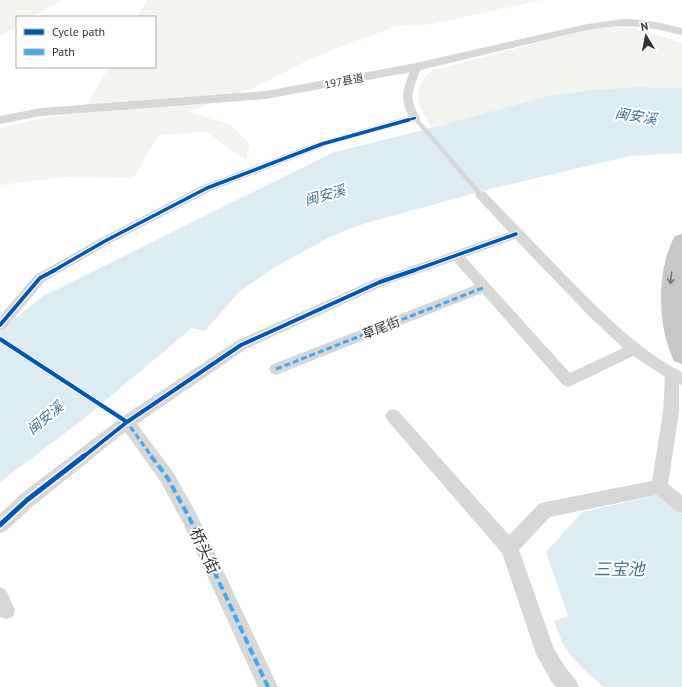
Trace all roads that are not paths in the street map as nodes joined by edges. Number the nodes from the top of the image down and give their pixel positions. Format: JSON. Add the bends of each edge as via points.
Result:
{"nodes":[{"id":1,"x":682,"y":32,"type":"edge"},
{"id":2,"x":416,"y":67,"type":"junction"},
{"id":3,"x":415,"y":118,"type":"junction"},
{"id":4,"x":0,"y":120,"type":"edge"},
{"id":5,"x":481,"y":195,"type":"joint"},
{"id":6,"x":516,"y":234,"type":"junction"},
{"id":7,"x":682,"y":241,"type":"edge"},
{"id":8,"x":456,"y":255,"type":"junction"},
{"id":9,"x":485,"y":287,"type":"junction"},
{"id":10,"x":0,"y":325,"type":"edge"},
{"id":11,"x":634,"y":350,"type":"junction"},
{"id":12,"x":682,"y":356,"type":"edge"},
{"id":13,"x":276,"y":369,"type":"dead end"},
{"id":14,"x":677,"y":377,"type":"edge"},
{"id":15,"x":393,"y":416,"type":"dead end"},
{"id":16,"x":127,"y":422,"type":"junction"},
{"id":17,"x":659,"y":487,"type":"junction"},
{"id":18,"x":682,"y":505,"type":"edge"},
{"id":19,"x":0,"y":525,"type":"edge"},
{"id":20,"x":509,"y":548,"type":"junction"},
{"id":21,"x":268,"y":687,"type":"edge"},
{"id":22,"x":569,"y":687,"type":"edge"}],
"edges":[{"from":1,"to":2,"type":"street","name":"197县道","via":[[647,22],[612,22]]},
{"from":2,"to":3,"type":"street","via":[[406,99]]},
{"from":2,"to":4,"type":"street","name":"197县道","via":[[266,95],[41,112]]},
{"from":3,"to":5,"type":"lane"},
{"from":3,"to":10,"type":"street","via":[[322,144],[207,188],[40,278]]},
{"from":5,"to":6,"type":"street"},
{"from":6,"to":8,"type":"street"},
{"from":6,"to":11,"type":"street","via":[[605,325]]},
{"from":7,"to":12,"type":"highway","one_way":true,"via":[[675,258],[670,285],[674,324]]},
{"from":8,"to":9,"type":"street"},
{"from":8,"to":16,"type":"street","via":[[380,282],[241,345]]},
{"from":9,"to":11,"type":"street","via":[[568,380]]},
{"from":9,"to":13,"type":"street","name":"草尾街"},
{"from":11,"to":14,"type":"street"},
{"from":14,"to":17,"type":"street"},
{"from":15,"to":20,"type":"street"},
{"from":16,"to":19,"type":"street"},
{"from":16,"to":21,"type":"street","name":"桥头街","via":[[167,477],[189,517]]},
{"from":17,"to":18,"type":"street"},
{"from":17,"to":20,"type":"street","via":[[545,510]]},
{"from":20,"to":22,"type":"street","via":[[546,654]]}]}
